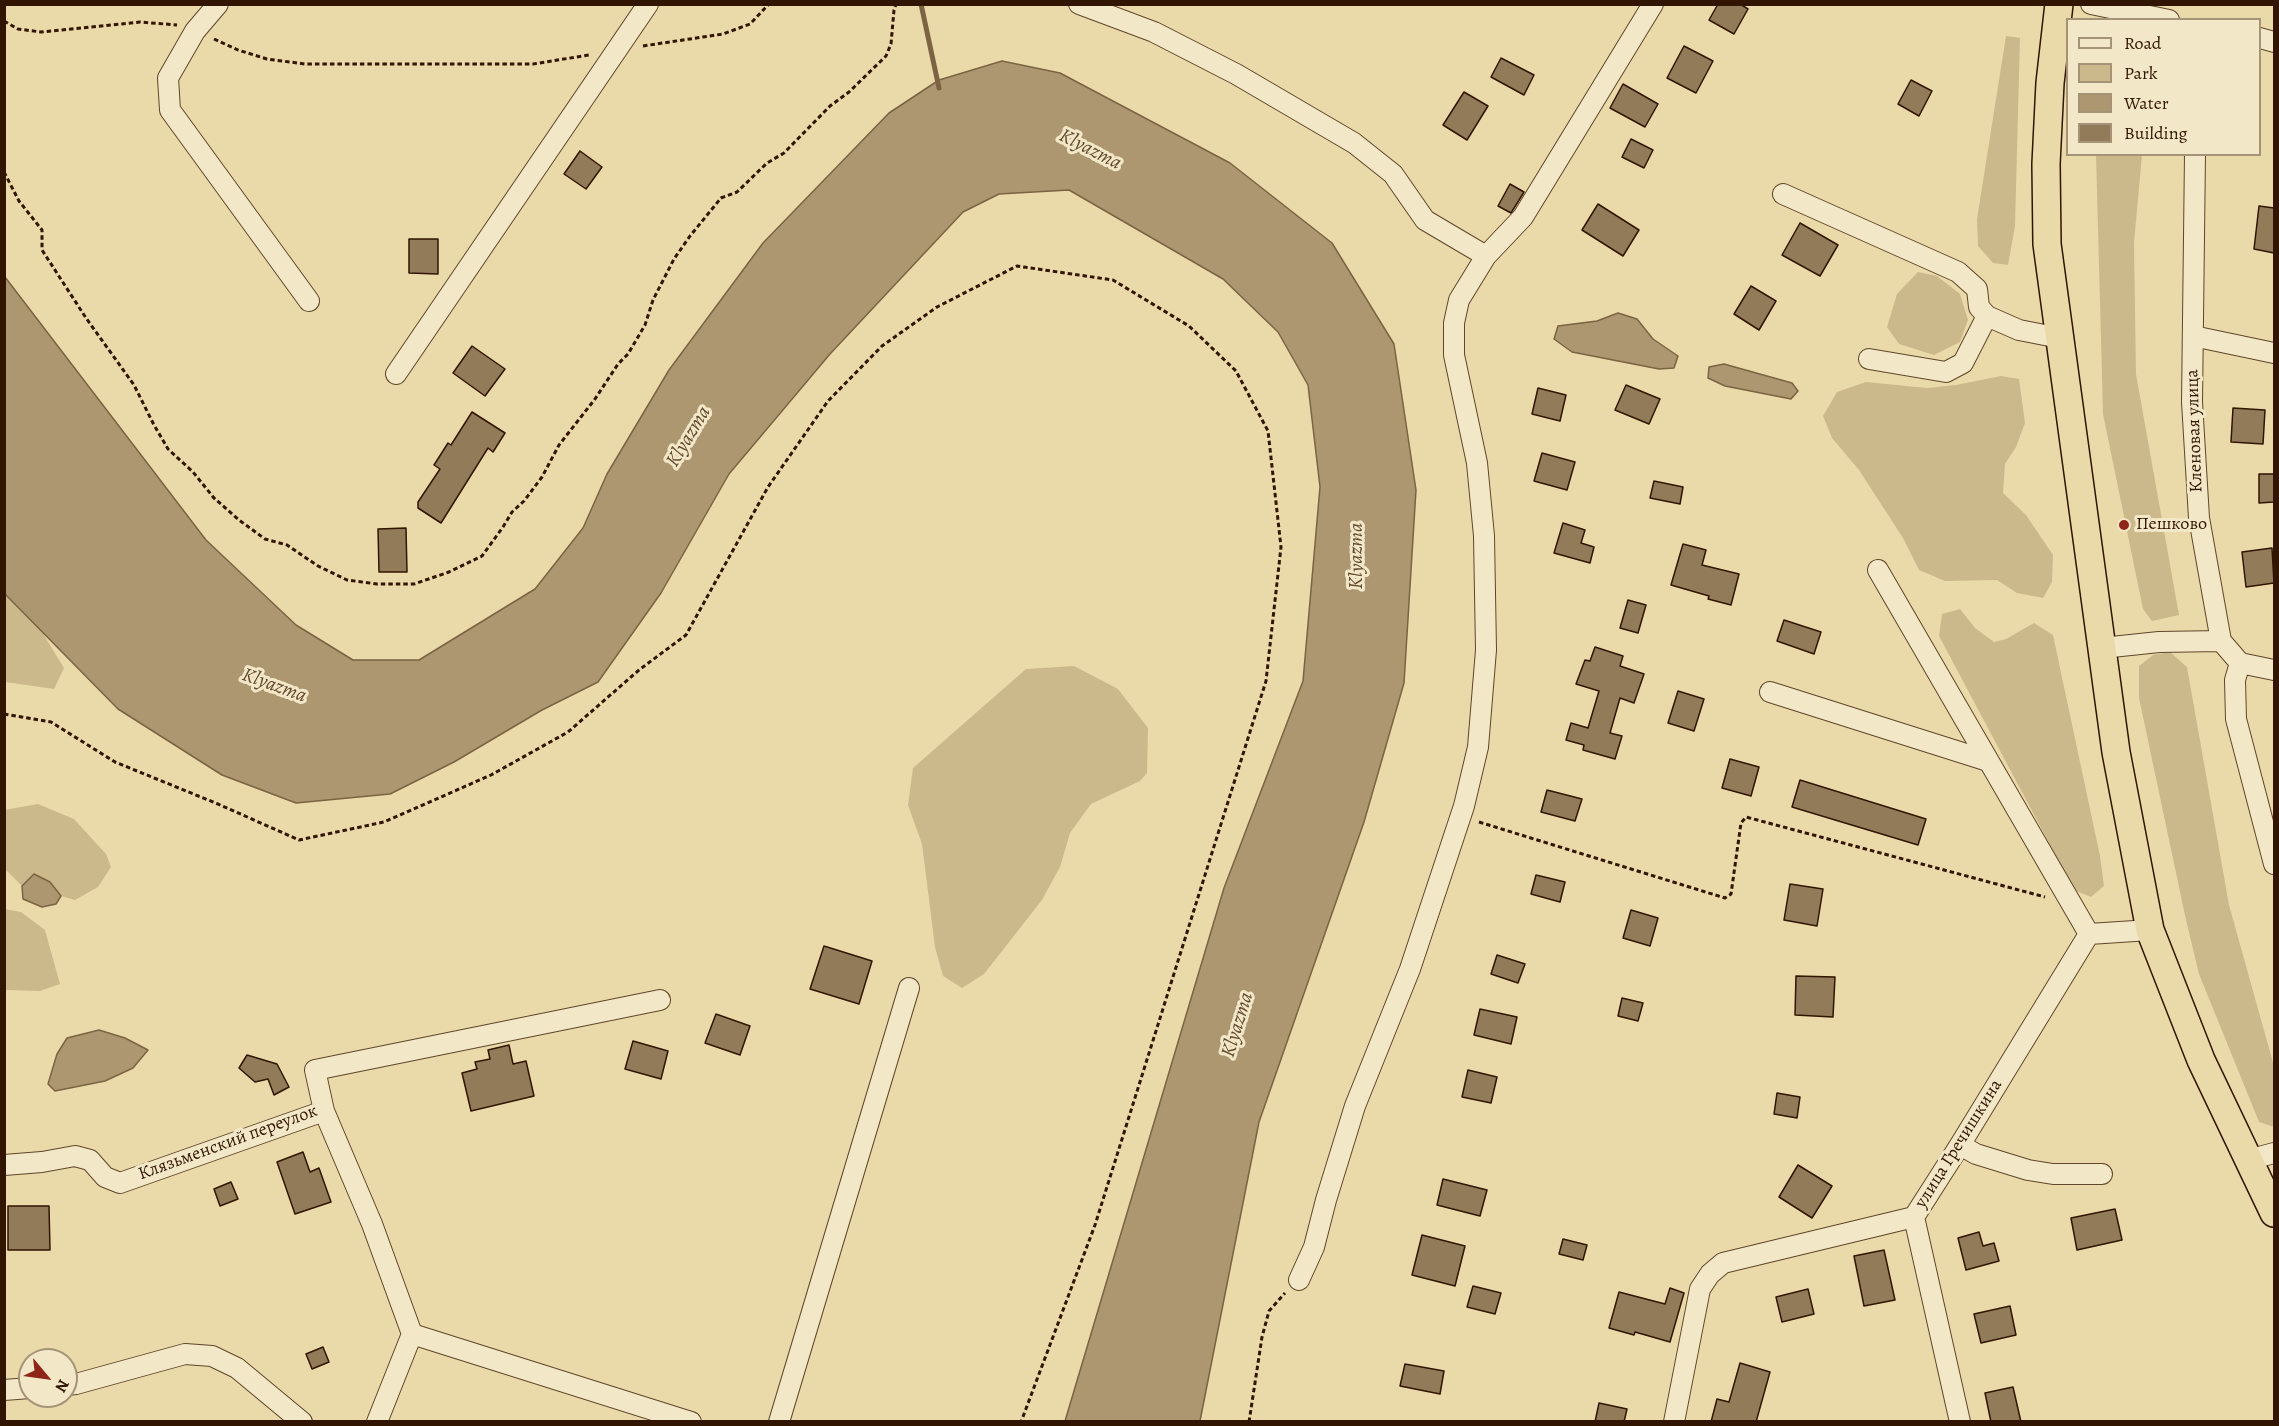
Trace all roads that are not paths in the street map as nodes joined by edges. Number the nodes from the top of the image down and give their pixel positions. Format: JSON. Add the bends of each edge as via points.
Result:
{"nodes":[{"id":1,"x":218,"y":4,"type":"edge"},
{"id":2,"x":648,"y":4,"type":"edge"},
{"id":3,"x":1079,"y":4,"type":"edge"},
{"id":4,"x":1653,"y":4,"type":"edge"},
{"id":5,"x":2059,"y":4,"type":"edge"},
{"id":6,"x":2091,"y":4,"type":"edge"},
{"id":7,"x":2159,"y":18,"type":"edge"},
{"id":8,"x":2194,"y":156,"type":"edge"},
{"id":9,"x":1783,"y":194,"type":"dead end"},
{"id":10,"x":1486,"y":256,"type":"junction"},
{"id":11,"x":309,"y":301,"type":"dead end"},
{"id":12,"x":1987,"y":316,"type":"junction"},
{"id":13,"x":2193,"y":336,"type":"junction"},
{"id":14,"x":2060,"y":338,"type":"junction"},
{"id":15,"x":2274,"y":353,"type":"edge"},
{"id":16,"x":1869,"y":359,"type":"dead end"},
{"id":17,"x":396,"y":374,"type":"dead end"},
{"id":18,"x":1878,"y":570,"type":"dead end"},
{"id":19,"x":2221,"y":641,"type":"junction"},
{"id":20,"x":2102,"y":648,"type":"junction"},
{"id":21,"x":2240,"y":663,"type":"junction"},
{"id":22,"x":2274,"y":670,"type":"edge"},
{"id":23,"x":1770,"y":692,"type":"dead end"},
{"id":24,"x":1988,"y":761,"type":"junction"},
{"id":25,"x":2274,"y":864,"type":"edge"},
{"id":26,"x":2150,"y":930,"type":"junction"},
{"id":27,"x":2089,"y":934,"type":"junction"},
{"id":28,"x":909,"y":988,"type":"dead end"},
{"id":29,"x":660,"y":1000,"type":"dead end"},
{"id":30,"x":324,"y":1111,"type":"junction"},
{"id":31,"x":1960,"y":1145,"type":"junction"},
{"id":32,"x":2274,"y":1153,"type":"edge"},
{"id":33,"x":2248,"y":1160,"type":"junction"},
{"id":34,"x":4,"y":1165,"type":"edge"},
{"id":35,"x":2102,"y":1174,"type":"dead end"},
{"id":36,"x":2274,"y":1214,"type":"edge"},
{"id":37,"x":1914,"y":1217,"type":"junction"},
{"id":38,"x":1299,"y":1280,"type":"road end"},
{"id":39,"x":412,"y":1334,"type":"junction"},
{"id":40,"x":78,"y":1382,"type":"edge"},
{"id":41,"x":302,"y":1422,"type":"edge"},
{"id":42,"x":377,"y":1422,"type":"edge"},
{"id":43,"x":691,"y":1422,"type":"edge"},
{"id":44,"x":779,"y":1422,"type":"edge"},
{"id":45,"x":1674,"y":1422,"type":"edge"},
{"id":46,"x":1960,"y":1422,"type":"edge"}],
"edges":[{"from":1,"to":11,"type":"street","via":[[195,31],[168,78],[170,110]]},
{"from":2,"to":17,"type":"street"},
{"from":3,"to":10,"type":"street","via":[[1154,32],[1354,142],[1393,174],[1425,220]]},
{"from":4,"to":10,"type":"street","via":[[1523,217]]},
{"from":5,"to":14,"type":"highway","via":[[2046,164],[2047,243]]},
{"from":6,"to":7,"type":"street"},
{"from":8,"to":13,"type":"street","name":"Кленовая улица"},
{"from":9,"to":12,"type":"street","via":[[1958,272],[1977,289],[1979,307]]},
{"from":10,"to":38,"type":"street","via":[[1459,300],[1454,323],[1454,354],[1477,463],[1484,536],[1486,650],[1478,747],[1461,816],[1410,969],[1355,1106],[1314,1247]]},
{"from":12,"to":14,"type":"street","via":[[2019,330]]},
{"from":12,"to":16,"type":"street","via":[[1963,363],[1946,372]]},
{"from":13,"to":15,"type":"street"},
{"from":13,"to":19,"type":"street","name":"Кленовая улица","via":[[2192,402],[2199,518]]},
{"from":14,"to":20,"type":"highway"},
{"from":18,"to":24,"type":"street"},
{"from":19,"to":20,"type":"street"},
{"from":19,"to":21,"type":"street"},
{"from":20,"to":26,"type":"highway","via":[[2116,752]]},
{"from":21,"to":22,"type":"street"},
{"from":21,"to":25,"type":"street","via":[[2235,680],[2236,719]]},
{"from":23,"to":24,"type":"street"},
{"from":24,"to":27,"type":"street"},
{"from":26,"to":27,"type":"street"},
{"from":26,"to":33,"type":"highway","via":[[2201,1060]]},
{"from":27,"to":31,"type":"street","name":"улица Гречишкина"},
{"from":28,"to":44,"type":"street"},
{"from":29,"to":30,"type":"street","name":"Клязьменский переулок","via":[[315,1071]]},
{"from":30,"to":34,"type":"street","name":"Клязьменский переулок","via":[[120,1183],[105,1177],[90,1160],[75,1156]]},
{"from":30,"to":39,"type":"street","via":[[372,1224]]},
{"from":31,"to":35,"type":"street","via":[[2028,1170]]},
{"from":31,"to":37,"type":"street","name":"улица Гречишкина"},
{"from":32,"to":33,"type":"street"},
{"from":33,"to":36,"type":"highway"},
{"from":37,"to":45,"type":"street","name":"улица Гречишкина","via":[[1723,1263],[1710,1274],[1700,1289]]},
{"from":37,"to":46,"type":"street"},
{"from":39,"to":42,"type":"street"},
{"from":39,"to":43,"type":"street"},
{"from":40,"to":41,"type":"street","via":[[185,1354],[212,1356],[237,1368]]}]}
